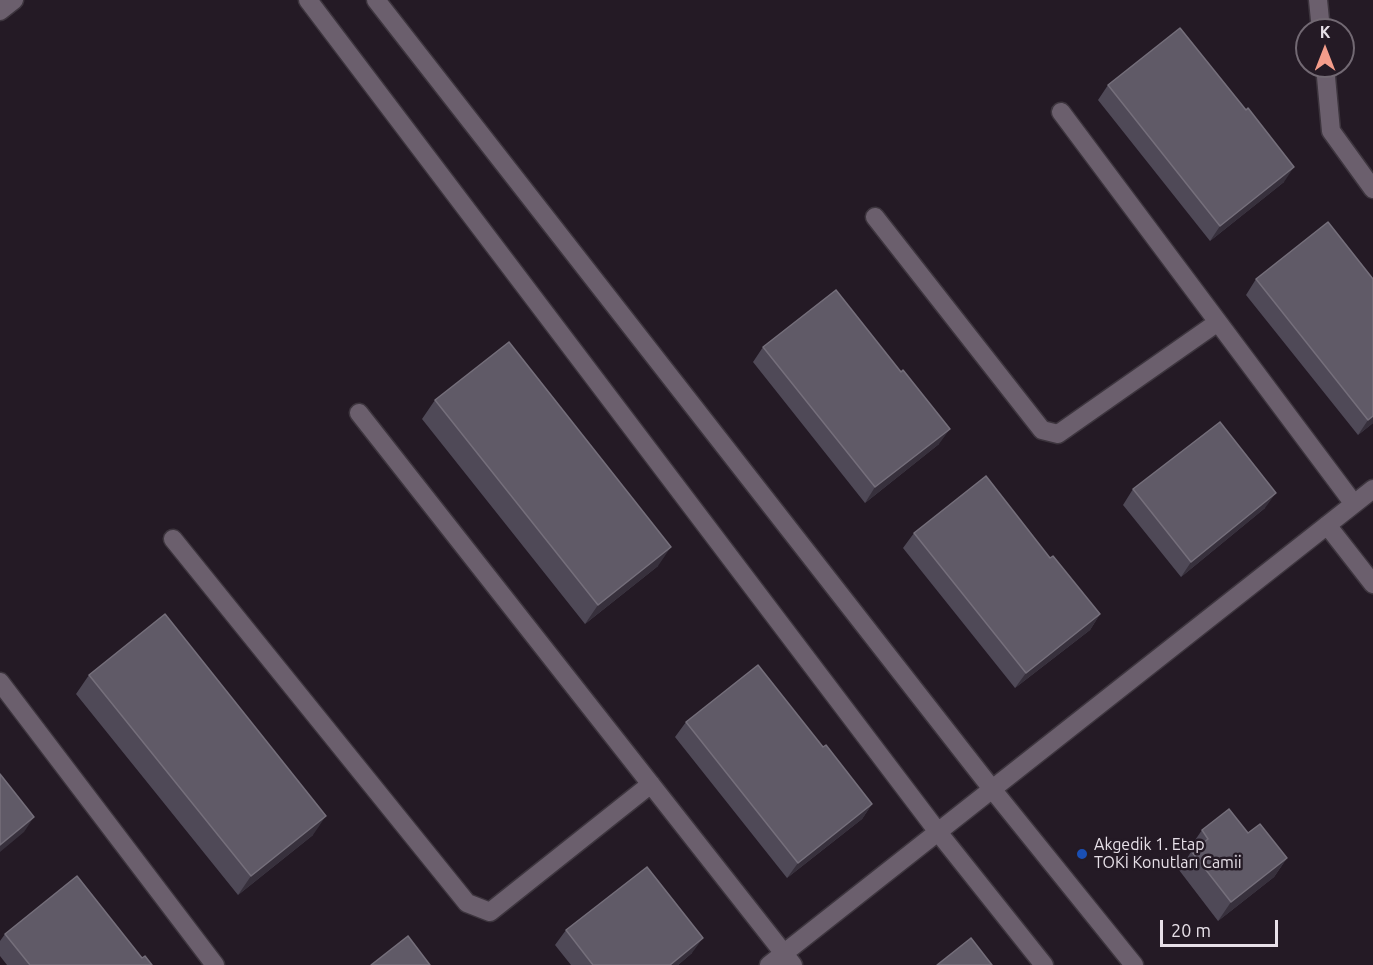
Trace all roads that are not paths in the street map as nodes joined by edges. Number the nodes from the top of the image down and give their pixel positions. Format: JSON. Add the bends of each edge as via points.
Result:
{"nodes":[{"id":1,"x":14,"y":0,"type":"edge"},
{"id":2,"x":308,"y":0,"type":"edge"},
{"id":3,"x":376,"y":0,"type":"edge"},
{"id":4,"x":1318,"y":0,"type":"edge"},
{"id":5,"x":0,"y":11,"type":"edge"},
{"id":6,"x":1320,"y":18,"type":"edge"},
{"id":7,"x":1326,"y":78,"type":"edge"},
{"id":8,"x":1061,"y":112,"type":"dead end"},
{"id":9,"x":1373,"y":189,"type":"edge"},
{"id":10,"x":875,"y":217,"type":"dead end"},
{"id":11,"x":1218,"y":322,"type":"junction"},
{"id":12,"x":359,"y":413,"type":"dead end"},
{"id":13,"x":1373,"y":489,"type":"edge"},
{"id":14,"x":1354,"y":504,"type":"junction"},
{"id":15,"x":1327,"y":525,"type":"junction"},
{"id":16,"x":173,"y":539,"type":"dead end"},
{"id":17,"x":1373,"y":584,"type":"edge"},
{"id":18,"x":0,"y":682,"type":"edge"},
{"id":19,"x":651,"y":784,"type":"junction"},
{"id":20,"x":992,"y":789,"type":"junction"},
{"id":21,"x":938,"y":832,"type":"junction"},
{"id":22,"x":789,"y":959,"type":"edge"},
{"id":23,"x":215,"y":965,"type":"edge"},
{"id":24,"x":769,"y":965,"type":"edge"},
{"id":25,"x":1044,"y":965,"type":"edge"},
{"id":26,"x":1134,"y":965,"type":"edge"}],
"edges":[{"from":1,"to":5,"type":"street"},
{"from":2,"to":21,"type":"street"},
{"from":3,"to":20,"type":"street"},
{"from":4,"to":6,"type":"street"},
{"from":7,"to":9,"type":"street","via":[[1331,131]]},
{"from":8,"to":11,"type":"street"},
{"from":10,"to":11,"type":"street","via":[[1042,430],[1058,434]]},
{"from":11,"to":14,"type":"street"},
{"from":12,"to":19,"type":"street"},
{"from":13,"to":14,"type":"street"},
{"from":14,"to":15,"type":"street"},
{"from":15,"to":17,"type":"street"},
{"from":15,"to":20,"type":"street"},
{"from":16,"to":19,"type":"street","via":[[467,903],[490,912]]},
{"from":18,"to":23,"type":"street"},
{"from":19,"to":22,"type":"street"},
{"from":20,"to":21,"type":"street"},
{"from":20,"to":26,"type":"street"},
{"from":21,"to":22,"type":"street"},
{"from":21,"to":25,"type":"street"},
{"from":22,"to":24,"type":"street"}]}
